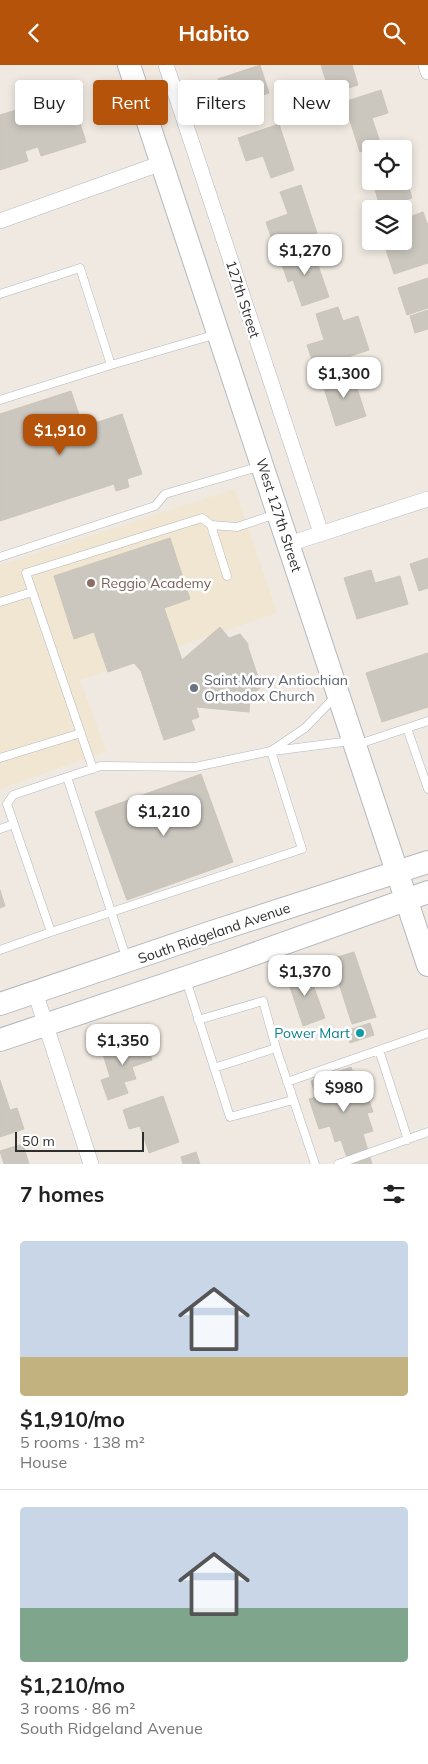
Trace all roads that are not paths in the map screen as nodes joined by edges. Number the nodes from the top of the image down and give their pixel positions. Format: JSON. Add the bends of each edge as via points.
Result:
{"nodes":[{"id":1,"x":129,"y":65,"type":"edge"},
{"id":2,"x":166,"y":65,"type":"edge"},
{"id":3,"x":426,"y":65,"type":"edge"},
{"id":4,"x":428,"y":72,"type":"edge"},
{"id":5,"x":162,"y":163,"type":"junction"},
{"id":6,"x":0,"y":221,"type":"edge"},
{"id":7,"x":0,"y":294,"type":"edge"},
{"id":8,"x":219,"y":333,"type":"junction"},
{"id":9,"x":111,"y":365,"type":"junction"},
{"id":10,"x":0,"y":400,"type":"edge"},
{"id":11,"x":262,"y":465,"type":"junction"},
{"id":12,"x":428,"y":499,"type":"edge"},
{"id":13,"x":278,"y":513,"type":"junction"},
{"id":14,"x":211,"y":525,"type":"junction"},
{"id":15,"x":321,"y":533,"type":"junction"},
{"id":16,"x":289,"y":544,"type":"junction"},
{"id":17,"x":0,"y":557,"type":"edge"},
{"id":18,"x":228,"y":576,"type":"dead end"},
{"id":19,"x":32,"y":592,"type":"junction"},
{"id":20,"x":0,"y":602,"type":"edge"},
{"id":21,"x":338,"y":694,"type":"junction"},
{"id":22,"x":428,"y":721,"type":"edge"},
{"id":23,"x":408,"y":728,"type":"junction"},
{"id":24,"x":81,"y":733,"type":"junction"},
{"id":25,"x":354,"y":743,"type":"junction"},
{"id":26,"x":271,"y":751,"type":"junction"},
{"id":27,"x":0,"y":758,"type":"edge"},
{"id":28,"x":93,"y":769,"type":"junction"},
{"id":29,"x":67,"y":777,"type":"junction"},
{"id":30,"x":428,"y":789,"type":"edge"},
{"id":31,"x":14,"y":824,"type":"junction"},
{"id":32,"x":0,"y":829,"type":"edge"},
{"id":33,"x":428,"y":862,"type":"edge"},
{"id":34,"x":397,"y":873,"type":"junction"},
{"id":35,"x":428,"y":892,"type":"edge"},
{"id":36,"x":406,"y":899,"type":"junction"},
{"id":37,"x":112,"y":913,"type":"junction"},
{"id":38,"x":50,"y":932,"type":"junction"},
{"id":39,"x":0,"y":950,"type":"edge"},
{"id":40,"x":128,"y":962,"type":"junction"},
{"id":41,"x":428,"y":965,"type":"edge"},
{"id":42,"x":185,"y":978,"type":"junction"},
{"id":43,"x":35,"y":992,"type":"junction"},
{"id":44,"x":0,"y":1004,"type":"edge"},
{"id":45,"x":198,"y":1020,"type":"junction"},
{"id":46,"x":45,"y":1025,"type":"junction"},
{"id":47,"x":428,"y":1033,"type":"edge"},
{"id":48,"x":0,"y":1040,"type":"edge"},
{"id":49,"x":276,"y":1048,"type":"junction"},
{"id":50,"x":379,"y":1050,"type":"junction"},
{"id":51,"x":214,"y":1068,"type":"junction"},
{"id":52,"x":287,"y":1082,"type":"junction"},
{"id":53,"x":293,"y":1100,"type":"junction"},
{"id":54,"x":428,"y":1133,"type":"edge"},
{"id":55,"x":408,"y":1140,"type":"junction"},
{"id":56,"x":91,"y":1164,"type":"edge"},
{"id":57,"x":315,"y":1164,"type":"edge"},
{"id":58,"x":338,"y":1164,"type":"edge"}],
"edges":[{"from":1,"to":5,"type":"main road","name":"West 127th Street"},
{"from":2,"to":15,"type":"street","name":"127th Street"},
{"from":3,"to":4,"type":"street"},
{"from":5,"to":6,"type":"street"},
{"from":5,"to":8,"type":"main road","name":"West 127th Street"},
{"from":7,"to":9,"type":"lane","via":[[80,268]]},
{"from":8,"to":9,"type":"lane"},
{"from":8,"to":11,"type":"main road","name":"West 127th Street"},
{"from":9,"to":10,"type":"lane"},
{"from":11,"to":13,"type":"main road","name":"West 127th Street"},
{"from":11,"to":17,"type":"lane","via":[[165,494],[155,506]]},
{"from":12,"to":15,"type":"street"},
{"from":13,"to":14,"type":"lane","via":[[237,527]]},
{"from":13,"to":16,"type":"main road","name":"West 127th Street"},
{"from":14,"to":18,"type":"lane"},
{"from":14,"to":19,"type":"lane","via":[[202,518],[26,573]]},
{"from":15,"to":16,"type":"street"},
{"from":16,"to":21,"type":"main road","name":"West 127th Street"},
{"from":19,"to":20,"type":"lane"},
{"from":19,"to":24,"type":"lane"},
{"from":21,"to":25,"type":"main road","name":"West 127th Street"},
{"from":21,"to":26,"type":"lane","via":[[305,728]]},
{"from":22,"to":23,"type":"lane"},
{"from":23,"to":25,"type":"lane"},
{"from":23,"to":30,"type":"lane"},
{"from":24,"to":27,"type":"lane"},
{"from":24,"to":28,"type":"lane"},
{"from":25,"to":26,"type":"lane"},
{"from":25,"to":34,"type":"main road","name":"West 127th Street"},
{"from":26,"to":28,"type":"lane","via":[[195,767],[102,766]]},
{"from":26,"to":37,"type":"lane","via":[[302,849]]},
{"from":28,"to":29,"type":"lane"},
{"from":29,"to":31,"type":"lane","via":[[13,795],[7,804]]},
{"from":29,"to":37,"type":"lane"},
{"from":31,"to":32,"type":"lane"},
{"from":31,"to":38,"type":"lane"},
{"from":33,"to":34,"type":"main road","name":"South Ridgeland Avenue"},
{"from":34,"to":36,"type":"main road","name":"West 127th Street"},
{"from":34,"to":40,"type":"main road","name":"South Ridgeland Avenue"},
{"from":35,"to":36,"type":"main road"},
{"from":36,"to":41,"type":"main road","name":"West 127th Street"},
{"from":36,"to":42,"type":"main road"},
{"from":37,"to":38,"type":"lane"},
{"from":37,"to":40,"type":"lane"},
{"from":38,"to":39,"type":"lane"},
{"from":40,"to":43,"type":"main road","name":"South Ridgeland Avenue"},
{"from":42,"to":45,"type":"lane"},
{"from":42,"to":46,"type":"main road"},
{"from":43,"to":44,"type":"main road","name":"South Ridgeland Avenue"},
{"from":43,"to":46,"type":"street"},
{"from":45,"to":49,"type":"lane","via":[[263,1001]]},
{"from":45,"to":51,"type":"lane"},
{"from":46,"to":48,"type":"main road"},
{"from":46,"to":56,"type":"street"},
{"from":47,"to":50,"type":"lane"},
{"from":49,"to":51,"type":"lane"},
{"from":49,"to":52,"type":"lane"},
{"from":50,"to":52,"type":"lane"},
{"from":50,"to":55,"type":"lane"},
{"from":51,"to":53,"type":"lane","via":[[230,1117]]},
{"from":52,"to":53,"type":"lane"},
{"from":53,"to":57,"type":"lane"},
{"from":54,"to":55,"type":"lane"},
{"from":55,"to":58,"type":"lane"}]}
